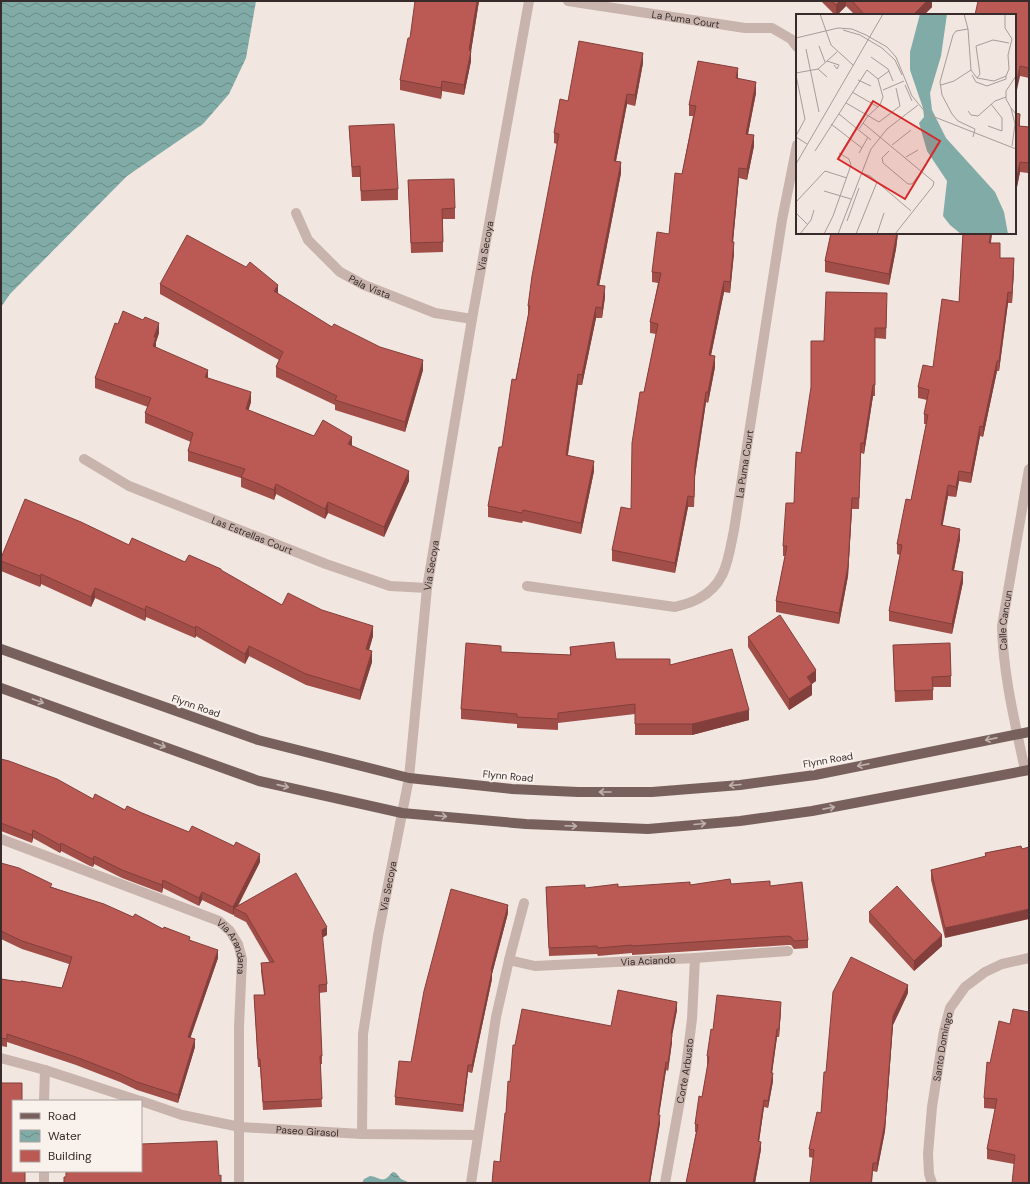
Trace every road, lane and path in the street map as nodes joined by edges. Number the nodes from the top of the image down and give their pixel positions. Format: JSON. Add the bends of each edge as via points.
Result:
{"nodes":[{"id":1,"x":529,"y":1,"type":"edge"},
{"id":2,"x":568,"y":1,"type":"edge"},
{"id":3,"x":796,"y":46,"type":"edge"},
{"id":4,"x":796,"y":150,"type":"edge"},
{"id":5,"x":296,"y":213,"type":"dead end"},
{"id":6,"x":472,"y":320,"type":"junction"},
{"id":7,"x":84,"y":459,"type":"dead end"},
{"id":8,"x":1029,"y":469,"type":"edge"},
{"id":9,"x":1027,"y":497,"type":"edge"},
{"id":10,"x":527,"y":586,"type":"dead end"},
{"id":11,"x":427,"y":588,"type":"junction"},
{"id":12,"x":1,"y":649,"type":"edge"},
{"id":13,"x":1,"y":688,"type":"edge"},
{"id":14,"x":1029,"y":732,"type":"edge"},
{"id":15,"x":1017,"y":734,"type":"junction"},
{"id":16,"x":1027,"y":770,"type":"edge"},
{"id":17,"x":409,"y":778,"type":"junction"},
{"id":18,"x":402,"y":813,"type":"junction"},
{"id":19,"x":1,"y":839,"type":"edge"},
{"id":20,"x":524,"y":904,"type":"dead end"},
{"id":21,"x":788,"y":951,"type":"dead end"},
{"id":22,"x":695,"y":958,"type":"junction"},
{"id":23,"x":1029,"y":958,"type":"edge"},
{"id":24,"x":509,"y":960,"type":"junction"},
{"id":25,"x":1,"y":1058,"type":"edge"},
{"id":26,"x":45,"y":1070,"type":"junction"},
{"id":27,"x":44,"y":1100,"type":"edge"},
{"id":28,"x":137,"y":1100,"type":"edge"},
{"id":29,"x":142,"y":1102,"type":"edge"},
{"id":30,"x":240,"y":1127,"type":"junction"},
{"id":31,"x":362,"y":1134,"type":"junction"},
{"id":32,"x":478,"y":1134,"type":"junction"},
{"id":33,"x":44,"y":1172,"type":"edge"},
{"id":34,"x":44,"y":1183,"type":"edge"},
{"id":35,"x":239,"y":1183,"type":"edge"},
{"id":36,"x":471,"y":1183,"type":"edge"},
{"id":37,"x":665,"y":1183,"type":"edge"},
{"id":38,"x":932,"y":1183,"type":"edge"}],
"edges":[{"from":1,"to":6,"type":"street","name":"Via Secoya"},
{"from":2,"to":3,"type":"street","name":"La Puma Court","via":[[746,28],[772,28],[791,39]]},
{"from":4,"to":10,"type":"street","name":"La Puma Court","via":[[782,220],[726,570],[715,587],[704,595],[675,607]]},
{"from":5,"to":6,"type":"street","name":"Pala Vista","via":[[308,240],[340,272],[364,286],[435,313]]},
{"from":6,"to":11,"type":"street","name":"Via Secoya"},
{"from":7,"to":11,"type":"street","name":"Las Estrellas Court","via":[[130,486],[326,564],[390,586]]},
{"from":8,"to":9,"type":"street","name":"Calle Cancun"},
{"from":9,"to":15,"type":"street","name":"Calle Cancun","via":[[1002,626],[1003,648]]},
{"from":11,"to":17,"type":"street","name":"Via Secoya"},
{"from":12,"to":17,"type":"main road","name":"Flynn Road","via":[[258,740]]},
{"from":13,"to":18,"type":"main road","one_way":true,"via":[[259,781]]},
{"from":14,"to":15,"type":"main road","name":"Flynn Road"},
{"from":15,"to":16,"type":"street","name":"Calle Cancun"},
{"from":15,"to":17,"type":"main road","name":"Flynn Road","one_way":true,"via":[[815,775],[740,785],[652,792],[512,789]]},
{"from":18,"to":16,"type":"main road","one_way":true,"via":[[526,824],[648,829],[740,821],[812,811]]},
{"from":17,"to":18,"type":"street","name":"Via Secoya"},
{"from":18,"to":31,"type":"street","name":"Via Secoya","via":[[378,936],[363,1034]]},
{"from":19,"to":30,"type":"street","name":"Via Arandana","via":[[219,921],[230,931],[238,944],[242,959],[239,1027]]},
{"from":20,"to":24,"type":"street"},
{"from":21,"to":22,"type":"street","name":"Via Aciando"},
{"from":22,"to":24,"type":"street","name":"Via Aciando","via":[[535,966]]},
{"from":22,"to":37,"type":"street","name":"Corte Arbusto","via":[[686,1068]]},
{"from":23,"to":38,"type":"street","name":"Santo Domingo","via":[[1002,964],[985,972],[964,987],[950,1008],[932,1107],[928,1154]]},
{"from":24,"to":32,"type":"street","via":[[496,1016]]},
{"from":25,"to":26,"type":"street","name":"Paseo Girasol"},
{"from":26,"to":27,"type":"street"},
{"from":26,"to":28,"type":"street","name":"Paseo Girasol"},
{"from":29,"to":30,"type":"street","name":"Paseo Girasol","via":[[182,1115]]},
{"from":30,"to":31,"type":"street","name":"Paseo Girasol"},
{"from":30,"to":35,"type":"street","name":"Via Arandana"},
{"from":31,"to":32,"type":"street","name":"Paseo Girasol"},
{"from":32,"to":36,"type":"street"},
{"from":33,"to":34,"type":"street"}]}
